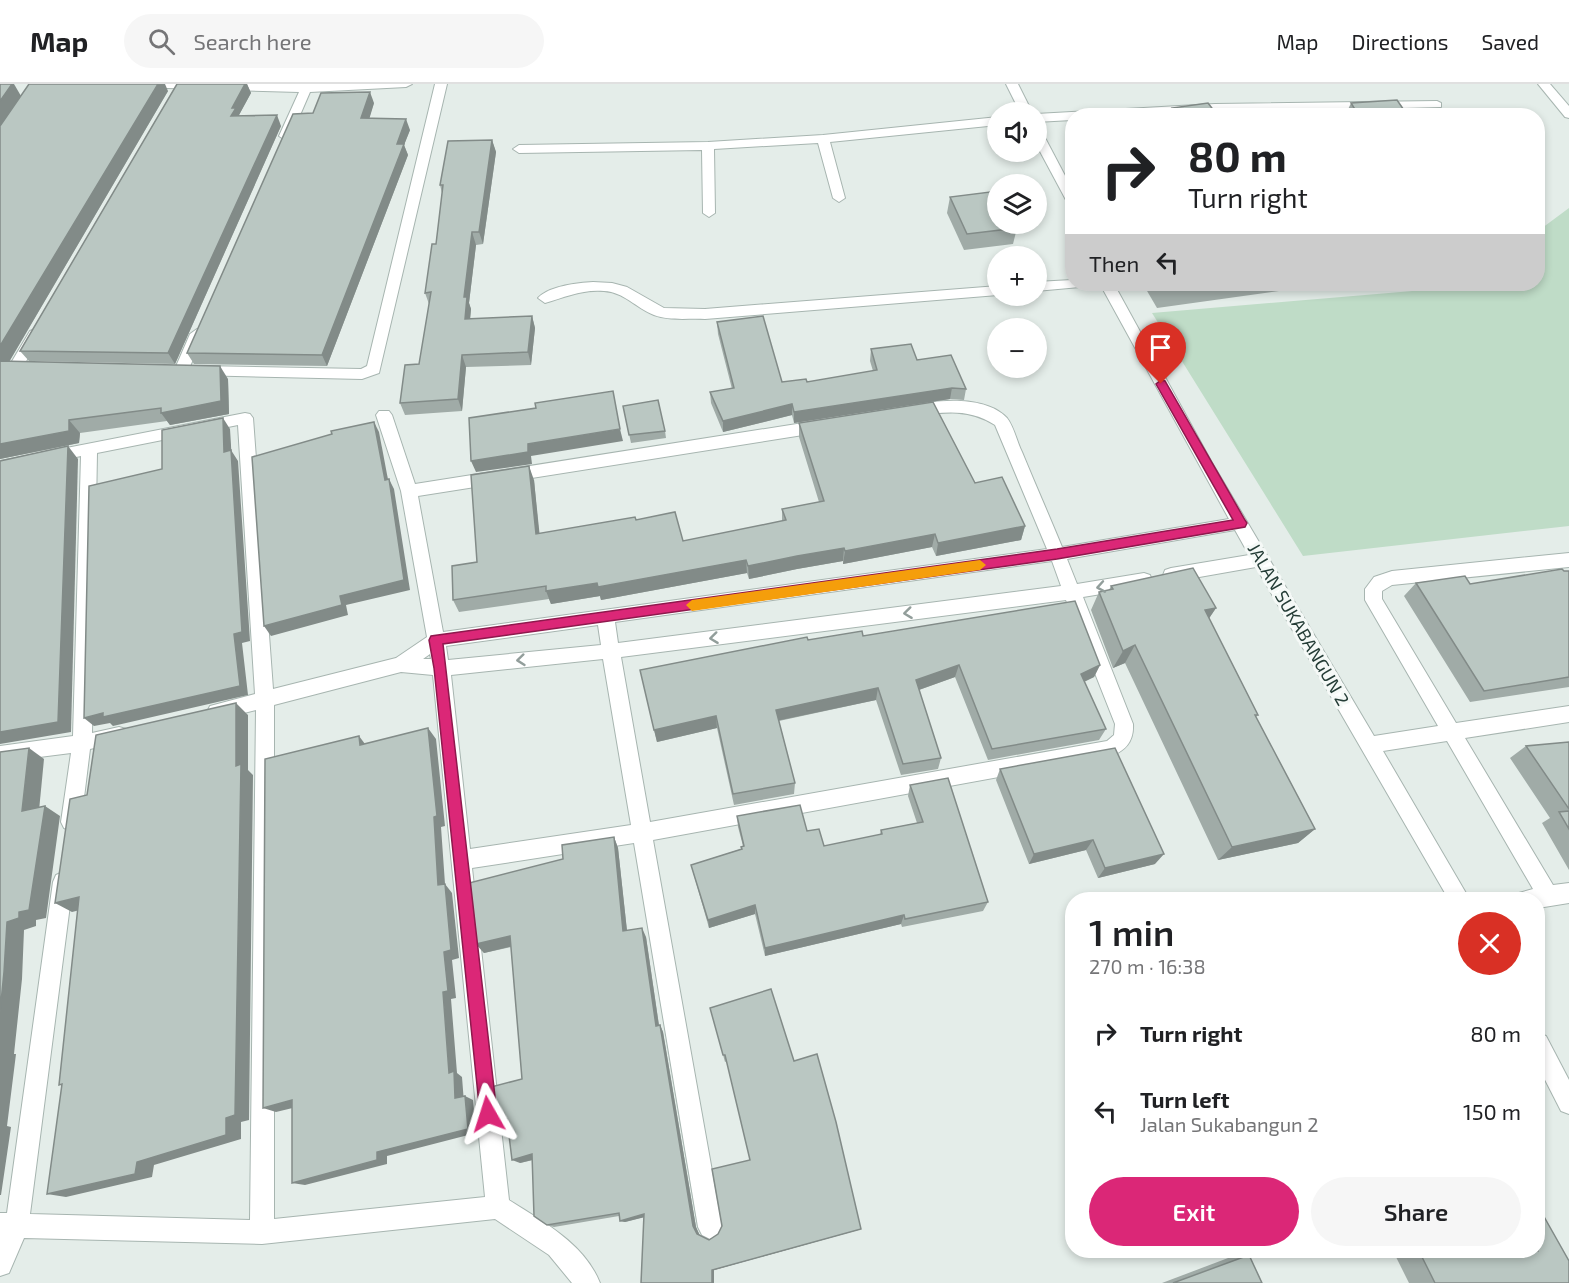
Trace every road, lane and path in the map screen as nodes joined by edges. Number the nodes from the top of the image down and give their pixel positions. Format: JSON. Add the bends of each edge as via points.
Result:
{"nodes":[{"id":1,"x":135,"y":84,"type":"edge"},
{"id":2,"x":406,"y":84,"type":"edge"},
{"id":3,"x":441,"y":84,"type":"edge"},
{"id":4,"x":1012,"y":84,"type":"edge"},
{"id":5,"x":1544,"y":84,"type":"edge"},
{"id":6,"x":307,"y":87,"type":"edge"},
{"id":7,"x":177,"y":88,"type":"edge"},
{"id":8,"x":1021,"y":102,"type":"edge"},
{"id":9,"x":1437,"y":105,"type":"dead end"},
{"id":10,"x":1215,"y":108,"type":"edge"},
{"id":11,"x":1569,"y":114,"type":"edge"},
{"id":12,"x":1065,"y":116,"type":"edge"},
{"id":13,"x":1047,"y":117,"type":"edge"},
{"id":14,"x":987,"y":122,"type":"edge"},
{"id":15,"x":823,"y":139,"type":"junction"},
{"id":16,"x":281,"y":144,"type":"edge"},
{"id":17,"x":708,"y":146,"type":"junction"},
{"id":18,"x":519,"y":149,"type":"dead end"},
{"id":19,"x":1047,"y":152,"type":"edge"},
{"id":20,"x":1065,"y":186,"type":"edge"},
{"id":21,"x":838,"y":198,"type":"dead end"},
{"id":22,"x":709,"y":213,"type":"dead end"},
{"id":23,"x":1065,"y":285,"type":"edge"},
{"id":24,"x":1047,"y":286,"type":"edge"},
{"id":25,"x":987,"y":291,"type":"edge"},
{"id":26,"x":1111,"y":291,"type":"edge"},
{"id":27,"x":545,"y":298,"type":"dead end"},
{"id":28,"x":45,"y":317,"type":"edge"},
{"id":29,"x":205,"y":317,"type":"edge"},
{"id":30,"x":49,"y":368,"type":"edge"},
{"id":31,"x":892,"y":415,"type":"edge"},
{"id":32,"x":384,"y":416,"type":"dead end"},
{"id":33,"x":834,"y":424,"type":"edge"},
{"id":34,"x":89,"y":450,"type":"junction"},
{"id":35,"x":0,"y":467,"type":"edge"},
{"id":36,"x":409,"y":491,"type":"junction"},
{"id":37,"x":1241,"y":523,"type":"junction"},
{"id":38,"x":1057,"y":554,"type":"junction"},
{"id":39,"x":1262,"y":559,"type":"junction"},
{"id":40,"x":1569,"y":560,"type":"edge"},
{"id":41,"x":1072,"y":592,"type":"junction"},
{"id":42,"x":605,"y":617,"type":"junction"},
{"id":43,"x":436,"y":640,"type":"junction"},
{"id":44,"x":612,"y":651,"type":"junction"},
{"id":45,"x":401,"y":664,"type":"junction"},
{"id":46,"x":441,"y":668,"type":"junction"},
{"id":47,"x":265,"y":701,"type":"junction"},
{"id":48,"x":1569,"y":714,"type":"edge"},
{"id":49,"x":196,"y":717,"type":"edge"},
{"id":50,"x":139,"y":730,"type":"edge"},
{"id":51,"x":1449,"y":731,"type":"junction"},
{"id":52,"x":82,"y":743,"type":"junction"},
{"id":53,"x":1368,"y":745,"type":"junction"},
{"id":54,"x":0,"y":754,"type":"edge"},
{"id":55,"x":640,"y":833,"type":"junction"},
{"id":56,"x":69,"y":837,"type":"edge"},
{"id":57,"x":461,"y":860,"type":"junction"},
{"id":58,"x":66,"y":861,"type":"edge"},
{"id":59,"x":1455,"y":892,"type":"edge"},
{"id":60,"x":1569,"y":893,"type":"edge"},
{"id":61,"x":1548,"y":896,"type":"junction"},
{"id":62,"x":1545,"y":897,"type":"edge"},
{"id":63,"x":1545,"y":1057,"type":"edge"},
{"id":64,"x":1569,"y":1102,"type":"edge"},
{"id":65,"x":498,"y":1207,"type":"junction"},
{"id":66,"x":8,"y":1225,"type":"edge"},
{"id":67,"x":710,"y":1227,"type":"dead end"},
{"id":68,"x":261,"y":1232,"type":"junction"},
{"id":69,"x":0,"y":1264,"type":"edge"},
{"id":70,"x":588,"y":1283,"type":"edge"}],
"edges":[{"from":1,"to":7,"type":"street"},
{"from":2,"to":6,"type":"street"},
{"from":3,"to":29,"type":"street","via":[[374,369],[362,374],[176,371]]},
{"from":4,"to":8,"type":"street"},
{"from":5,"to":11,"type":"street"},
{"from":6,"to":7,"type":"street"},
{"from":6,"to":16,"type":"street"},
{"from":9,"to":10,"type":"street"},
{"from":12,"to":13,"type":"street"},
{"from":14,"to":15,"type":"street"},
{"from":15,"to":17,"type":"street"},
{"from":15,"to":21,"type":"street"},
{"from":17,"to":18,"type":"street"},
{"from":17,"to":22,"type":"street"},
{"from":19,"to":20,"type":"street"},
{"from":23,"to":24,"type":"street"},
{"from":25,"to":27,"type":"street","via":[[705,314],[662,312],[623,291],[604,286],[577,288]]},
{"from":26,"to":37,"type":"street","name":"JALAN SUKABANGUN 2"},
{"from":28,"to":30,"type":"street","via":[[15,368]]},
{"from":31,"to":38,"type":"street","via":[[950,406],[970,407],[988,412],[1001,422]]},
{"from":32,"to":36,"type":"street"},
{"from":33,"to":36,"type":"street"},
{"from":34,"to":35,"type":"street"},
{"from":34,"to":47,"type":"street","via":[[244,418]]},
{"from":34,"to":52,"type":"street"},
{"from":36,"to":43,"type":"street"},
{"from":37,"to":38,"type":"street"},
{"from":37,"to":39,"type":"street","name":"JALAN SUKABANGUN 2"},
{"from":38,"to":41,"type":"street"},
{"from":38,"to":42,"type":"street"},
{"from":39,"to":41,"type":"street","one_way":true},
{"from":39,"to":53,"type":"street","name":"JALAN SUKABANGUN 2"},
{"from":40,"to":51,"type":"street","via":[[1392,578],[1373,589],[1374,600]]},
{"from":41,"to":44,"type":"street","one_way":true},
{"from":41,"to":55,"type":"street","via":[[1124,724],[1125,735],[1120,743]]},
{"from":42,"to":43,"type":"street"},
{"from":42,"to":44,"type":"street"},
{"from":43,"to":45,"type":"street"},
{"from":43,"to":46,"type":"street"},
{"from":44,"to":46,"type":"street","one_way":true},
{"from":44,"to":55,"type":"street"},
{"from":45,"to":46,"type":"street"},
{"from":45,"to":47,"type":"street"},
{"from":46,"to":57,"type":"street"},
{"from":47,"to":49,"type":"street"},
{"from":47,"to":68,"type":"street"},
{"from":48,"to":51,"type":"street"},
{"from":50,"to":52,"type":"street"},
{"from":51,"to":53,"type":"street"},
{"from":51,"to":61,"type":"street"},
{"from":52,"to":54,"type":"street"},
{"from":52,"to":56,"type":"street"},
{"from":53,"to":59,"type":"street","name":"JALAN SUKABANGUN 2"},
{"from":55,"to":57,"type":"street"},
{"from":55,"to":67,"type":"street"},
{"from":57,"to":65,"type":"street"},
{"from":58,"to":66,"type":"street"},
{"from":60,"to":61,"type":"street"},
{"from":61,"to":62,"type":"street"},
{"from":63,"to":64,"type":"street"},
{"from":65,"to":68,"type":"street"},
{"from":65,"to":70,"type":"street","via":[[558,1246]]},
{"from":66,"to":68,"type":"street"},
{"from":66,"to":69,"type":"street"}]}
